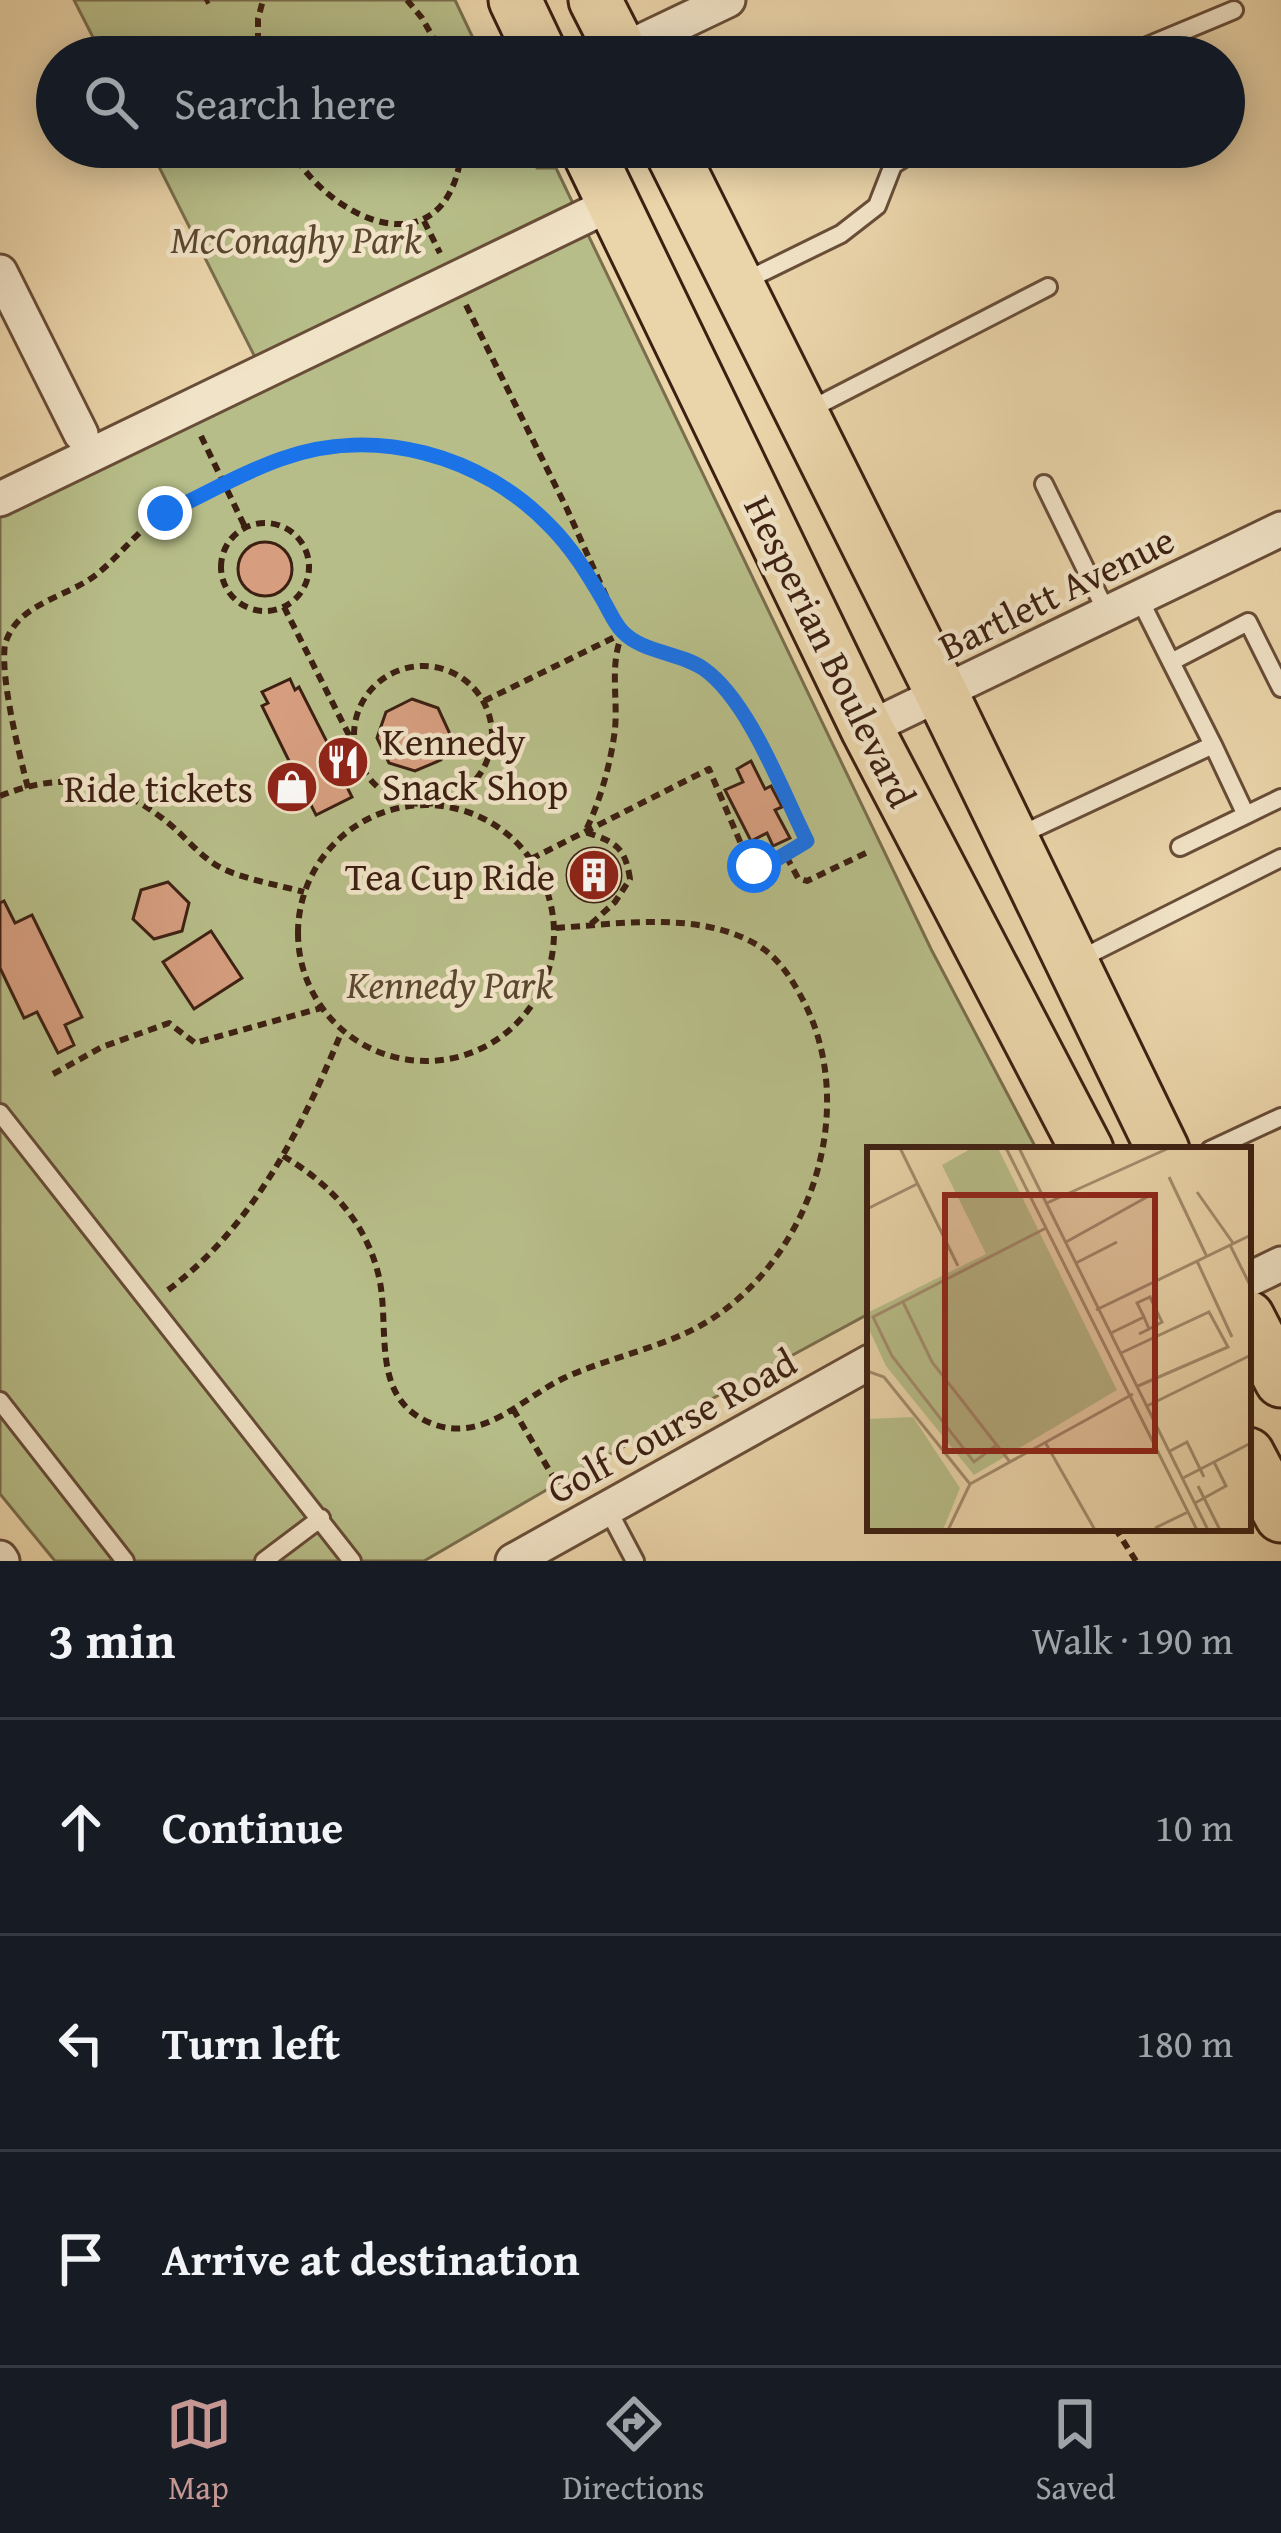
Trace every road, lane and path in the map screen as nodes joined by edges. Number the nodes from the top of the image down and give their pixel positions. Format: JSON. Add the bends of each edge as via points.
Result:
{"nodes":[{"id":1,"x":262,"y":0,"type":"edge"},
{"id":2,"x":407,"y":0,"type":"edge"},
{"id":3,"x":514,"y":0,"type":"edge"},
{"id":4,"x":595,"y":0,"type":"edge"},
{"id":5,"x":728,"y":0,"type":"edge"},
{"id":6,"x":1234,"y":10,"type":"dead end"},
{"id":7,"x":258,"y":36,"type":"edge"},
{"id":8,"x":432,"y":36,"type":"edge"},
{"id":9,"x":532,"y":36,"type":"edge"},
{"id":10,"x":613,"y":36,"type":"edge"},
{"id":11,"x":657,"y":36,"type":"edge"},
{"id":12,"x":1171,"y":36,"type":"edge"},
{"id":13,"x":305,"y":168,"type":"edge"},
{"id":14,"x":458,"y":168,"type":"edge"},
{"id":15,"x":596,"y":168,"type":"edge"},
{"id":16,"x":680,"y":168,"type":"edge"},
{"id":17,"x":892,"y":168,"type":"edge"},
{"id":18,"x":613,"y":202,"type":"junction"},
{"id":19,"x":424,"y":220,"type":"junction"},
{"id":20,"x":444,"y":261,"type":"dead end"},
{"id":21,"x":0,"y":272,"type":"edge"},
{"id":22,"x":738,"y":285,"type":"junction"},
{"id":23,"x":1048,"y":287,"type":"dead end"},
{"id":24,"x":461,"y":294,"type":"dead end"},
{"id":25,"x":802,"y":413,"type":"junction"},
{"id":26,"x":81,"y":434,"type":"dead end"},
{"id":27,"x":201,"y":436,"type":"dead end"},
{"id":28,"x":224,"y":484,"type":"junction"},
{"id":29,"x":1044,"y":484,"type":"dead end"},
{"id":30,"x":0,"y":499,"type":"edge"},
{"id":31,"x":245,"y":527,"type":"junction"},
{"id":32,"x":1281,"y":529,"type":"edge"},
{"id":33,"x":1138,"y":598,"type":"junction"},
{"id":34,"x":284,"y":607,"type":"junction"},
{"id":35,"x":1107,"y":613,"type":"junction"},
{"id":36,"x":623,"y":633,"type":"junction"},
{"id":37,"x":1171,"y":662,"type":"junction"},
{"id":38,"x":1281,"y":688,"type":"edge"},
{"id":39,"x":942,"y":694,"type":"junction"},
{"id":40,"x":484,"y":701,"type":"junction"},
{"id":41,"x":867,"y":729,"type":"junction"},
{"id":42,"x":1213,"y":745,"type":"junction"},
{"id":43,"x":355,"y":748,"type":"junction"},
{"id":44,"x":28,"y":788,"type":"junction"},
{"id":45,"x":0,"y":796,"type":"edge"},
{"id":46,"x":1281,"y":798,"type":"edge"},
{"id":47,"x":423,"y":806,"type":"junction"},
{"id":48,"x":1246,"y":815,"type":"junction"},
{"id":49,"x":585,"y":832,"type":"junction"},
{"id":50,"x":1012,"y":839,"type":"junction"},
{"id":51,"x":1180,"y":848,"type":"dead end"},
{"id":52,"x":870,"y":851,"type":"dead end"},
{"id":53,"x":785,"y":854,"type":"junction"},
{"id":54,"x":1281,"y":858,"type":"edge"},
{"id":55,"x":531,"y":860,"type":"junction"},
{"id":56,"x":304,"y":892,"type":"junction"},
{"id":57,"x":589,"y":926,"type":"junction"},
{"id":58,"x":555,"y":928,"type":"junction"},
{"id":59,"x":1072,"y":963,"type":"junction"},
{"id":60,"x":321,"y":1008,"type":"junction"},
{"id":61,"x":342,"y":1031,"type":"junction"},
{"id":62,"x":53,"y":1074,"type":"dead end"},
{"id":63,"x":0,"y":1113,"type":"edge"},
{"id":64,"x":1281,"y":1117,"type":"edge"},
{"id":65,"x":1085,"y":1147,"type":"edge"},
{"id":66,"x":1161,"y":1147,"type":"edge"},
{"id":67,"x":1216,"y":1147,"type":"edge"},
{"id":68,"x":284,"y":1156,"type":"junction"},
{"id":69,"x":1281,"y":1264,"type":"edge"},
{"id":70,"x":1251,"y":1279,"type":"edge"},
{"id":71,"x":150,"y":1302,"type":"junction"},
{"id":72,"x":1251,"y":1323,"type":"edge"},
{"id":73,"x":867,"y":1363,"type":"edge"},
{"id":74,"x":1281,"y":1381,"type":"edge"},
{"id":75,"x":0,"y":1401,"type":"edge"},
{"id":76,"x":513,"y":1409,"type":"junction"},
{"id":77,"x":1251,"y":1460,"type":"edge"},
{"id":78,"x":555,"y":1480,"type":"dead end"},
{"id":79,"x":608,"y":1508,"type":"junction"},
{"id":80,"x":1281,"y":1516,"type":"edge"},
{"id":81,"x":321,"y":1518,"type":"junction"},
{"id":82,"x":1117,"y":1531,"type":"edge"},
{"id":83,"x":125,"y":1561,"type":"edge"},
{"id":84,"x":264,"y":1561,"type":"edge"},
{"id":85,"x":352,"y":1561,"type":"edge"},
{"id":86,"x":513,"y":1561,"type":"edge"},
{"id":87,"x":635,"y":1561,"type":"edge"},
{"id":88,"x":1136,"y":1561,"type":"edge"}],
"edges":[{"from":1,"to":7,"type":"path"},
{"from":2,"to":8,"type":"path"},
{"from":3,"to":9,"type":"main road"},
{"from":4,"to":10,"type":"main road"},
{"from":5,"to":11,"type":"street"},
{"from":6,"to":12,"type":"lane"},
{"from":13,"to":19,"type":"path","via":[[347,210],[383,224]]},
{"from":14,"to":19,"type":"path","via":[[448,198]]},
{"from":15,"to":18,"type":"main road","name":"Hesperian Boulevard"},
{"from":16,"to":22,"type":"main road","name":"Hesperian Boulevard"},
{"from":17,"to":22,"type":"lane","via":[[877,206],[841,234]]},
{"from":18,"to":30,"type":"street"},
{"from":18,"to":41,"type":"main road","name":"Hesperian Boulevard"},
{"from":19,"to":20,"type":"path"},
{"from":21,"to":26,"type":"street"},
{"from":22,"to":25,"type":"main road","name":"Hesperian Boulevard"},
{"from":23,"to":25,"type":"lane"},
{"from":24,"to":36,"type":"path"},
{"from":25,"to":39,"type":"main road","name":"Hesperian Boulevard"},
{"from":27,"to":28,"type":"path"},
{"from":28,"to":31,"type":"path"},
{"from":28,"to":36,"type":"path","via":[[282,458],[343,445],[451,460],[549,524]]},
{"from":28,"to":44,"type":"path","via":[[165,513],[96,575],[41,603],[12,631],[4,680]]},
{"from":29,"to":35,"type":"lane"},
{"from":31,"to":34,"type":"path","via":[[224,549],[222,579],[254,610]]},
{"from":31,"to":34,"type":"path","via":[[273,523],[305,547],[309,575]]},
{"from":32,"to":33,"type":"street","name":"Bartlett Avenue"},
{"from":33,"to":35,"type":"street","name":"Bartlett Avenue"},
{"from":33,"to":37,"type":"lane"},
{"from":34,"to":43,"type":"path"},
{"from":35,"to":39,"type":"street","name":"Bartlett Avenue"},
{"from":36,"to":40,"type":"path"},
{"from":36,"to":49,"type":"path","via":[[614,733]]},
{"from":36,"to":53,"type":"path","via":[[707,670],[739,708],[807,841]]},
{"from":37,"to":38,"type":"lane","via":[[1248,622]]},
{"from":37,"to":42,"type":"lane"},
{"from":39,"to":41,"type":"street","name":"Bartlett Avenue"},
{"from":39,"to":50,"type":"main road","name":"Hesperian Boulevard"},
{"from":40,"to":43,"type":"path","via":[[473,686],[434,667],[391,674],[361,705]]},
{"from":40,"to":47,"type":"path","via":[[493,727],[482,773],[466,790]]},
{"from":41,"to":65,"type":"main road","name":"Hesperian Boulevard"},
{"from":42,"to":48,"type":"lane"},
{"from":42,"to":50,"type":"lane"},
{"from":43,"to":47,"type":"path","via":[[378,788]]},
{"from":44,"to":45,"type":"path"},
{"from":44,"to":56,"type":"path","via":[[90,782],[115,789],[222,868]]},
{"from":46,"to":48,"type":"lane"},
{"from":47,"to":55,"type":"path","via":[[484,819]]},
{"from":47,"to":56,"type":"path","via":[[363,821],[318,864]]},
{"from":48,"to":51,"type":"lane"},
{"from":49,"to":53,"type":"path","via":[[709,769],[754,866]]},
{"from":49,"to":55,"type":"path"},
{"from":49,"to":57,"type":"path","via":[[613,842],[630,879]]},
{"from":50,"to":59,"type":"main road","name":"Hesperian Boulevard"},
{"from":52,"to":53,"type":"path","via":[[807,881]]},
{"from":54,"to":59,"type":"lane"},
{"from":55,"to":58,"type":"path"},
{"from":56,"to":60,"type":"path","via":[[298,952]]},
{"from":57,"to":58,"type":"path"},
{"from":57,"to":76,"type":"path","via":[[706,926],[764,948],[811,1015],[824,1076],[824,1136],[799,1221],[769,1267],[723,1311],[565,1378]]},
{"from":58,"to":61,"type":"path","via":[[536,999],[482,1049],[409,1060],[373,1051]]},
{"from":59,"to":66,"type":"main road","name":"Hesperian Boulevard"},
{"from":60,"to":61,"type":"path"},
{"from":60,"to":62,"type":"path","via":[[195,1043],[169,1023]]},
{"from":61,"to":68,"type":"path"},
{"from":63,"to":71,"type":"lane"},
{"from":64,"to":67,"type":"lane"},
{"from":68,"to":71,"type":"path","via":[[215,1252]]},
{"from":68,"to":76,"type":"path","via":[[336,1196],[370,1249],[387,1373],[404,1406],[434,1424],[469,1429]]},
{"from":69,"to":70,"type":"street"},
{"from":71,"to":81,"type":"lane"},
{"from":72,"to":74,"type":"main road"},
{"from":73,"to":79,"type":"street","name":"Golf Course Road"},
{"from":75,"to":83,"type":"lane"},
{"from":76,"to":78,"type":"path"},
{"from":77,"to":80,"type":"main road"},
{"from":79,"to":86,"type":"street","name":"Golf Course Road"},
{"from":79,"to":87,"type":"lane"},
{"from":81,"to":84,"type":"lane"},
{"from":81,"to":85,"type":"lane"},
{"from":82,"to":88,"type":"path"}]}
